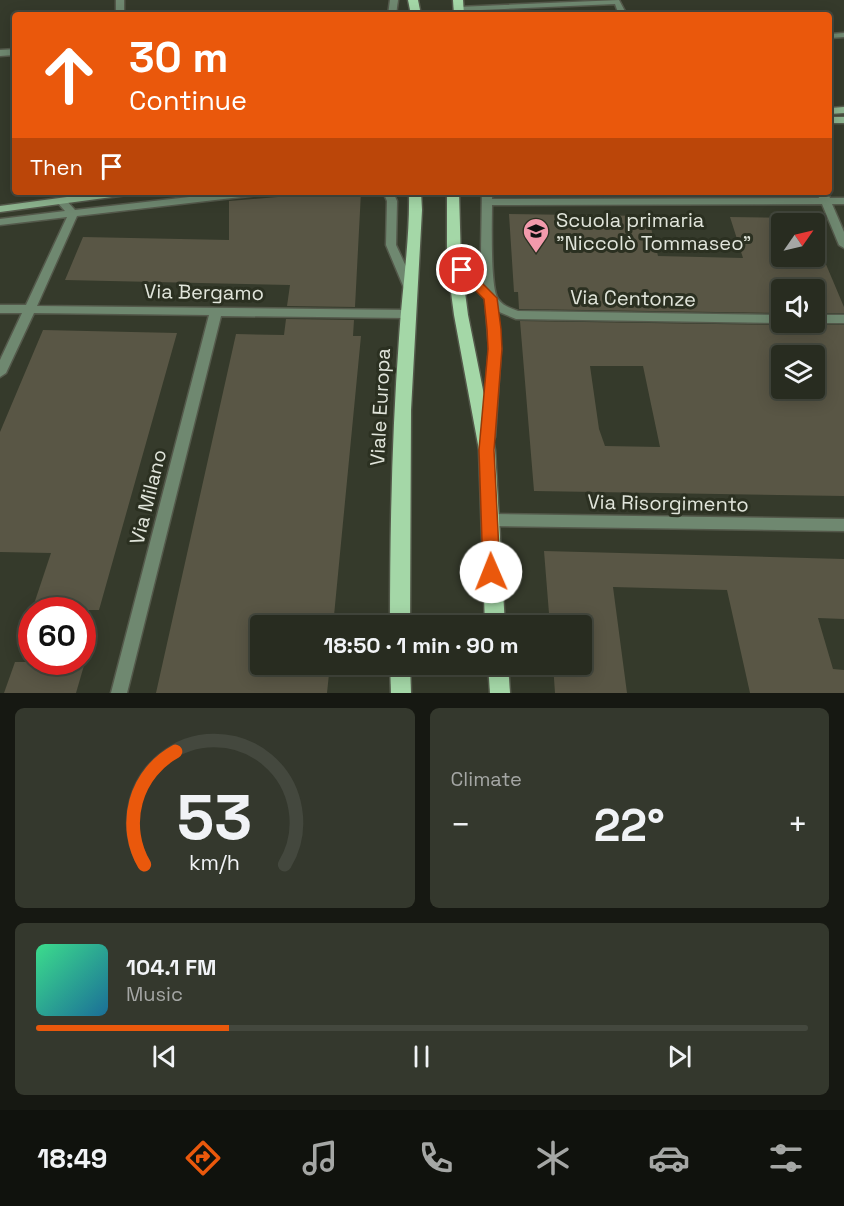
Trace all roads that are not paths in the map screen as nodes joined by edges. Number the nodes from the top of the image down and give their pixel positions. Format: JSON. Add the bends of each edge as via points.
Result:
{"nodes":[{"id":1,"x":458,"y":8,"type":"edge"},
{"id":2,"x":621,"y":12,"type":"edge"},
{"id":3,"x":100,"y":195,"type":"edge"},
{"id":4,"x":234,"y":195,"type":"edge"},
{"id":5,"x":389,"y":195,"type":"edge"},
{"id":6,"x":415,"y":195,"type":"edge"},
{"id":7,"x":453,"y":195,"type":"edge"},
{"id":8,"x":698,"y":196,"type":"edge"},
{"id":9,"x":824,"y":196,"type":"edge"},
{"id":10,"x":486,"y":197,"type":"edge"},
{"id":11,"x":61,"y":201,"type":"junction"},
{"id":12,"x":844,"y":201,"type":"edge"},
{"id":13,"x":0,"y":208,"type":"edge"},
{"id":14,"x":73,"y":214,"type":"junction"},
{"id":15,"x":0,"y":222,"type":"edge"},
{"id":16,"x":844,"y":245,"type":"edge"},
{"id":17,"x":454,"y":262,"type":"junction"},
{"id":18,"x":411,"y":290,"type":"junction"},
{"id":19,"x":490,"y":298,"type":"junction"},
{"id":20,"x":0,"y":309,"type":"edge"},
{"id":21,"x":30,"y":309,"type":"junction"},
{"id":22,"x":216,"y":312,"type":"junction"},
{"id":23,"x":407,"y":314,"type":"junction"},
{"id":24,"x":771,"y":319,"type":"edge"},
{"id":25,"x":825,"y":319,"type":"edge"},
{"id":26,"x":844,"y":319,"type":"edge"},
{"id":27,"x":0,"y":373,"type":"edge"},
{"id":28,"x":487,"y":450,"type":"junction"},
{"id":29,"x":491,"y":520,"type":"junction"},
{"id":30,"x":844,"y":525,"type":"edge"},
{"id":31,"x":400,"y":615,"type":"edge"},
{"id":32,"x":495,"y":615,"type":"edge"},
{"id":33,"x":400,"y":675,"type":"edge"},
{"id":34,"x":499,"y":675,"type":"edge"},
{"id":35,"x":118,"y":693,"type":"edge"},
{"id":36,"x":401,"y":693,"type":"edge"},
{"id":37,"x":500,"y":693,"type":"edge"}],
"edges":[{"from":1,"to":2,"type":"street","via":[[618,2]]},
{"from":3,"to":11,"type":"main road"},
{"from":4,"to":14,"type":"street"},
{"from":5,"to":18,"type":"street","via":[[391,245]]},
{"from":6,"to":18,"type":"main road","name":"Viale Europa"},
{"from":7,"to":17,"type":"main road"},
{"from":8,"to":9,"type":"street"},
{"from":8,"to":10,"type":"street"},
{"from":9,"to":12,"type":"street"},
{"from":9,"to":16,"type":"street"},
{"from":10,"to":19,"type":"street"},
{"from":11,"to":13,"type":"main road"},
{"from":11,"to":14,"type":"street"},
{"from":14,"to":15,"type":"street"},
{"from":14,"to":21,"type":"street"},
{"from":17,"to":19,"type":"street","name":"Via Centonze"},
{"from":17,"to":28,"type":"main road"},
{"from":18,"to":23,"type":"main road","name":"Viale Europa"},
{"from":19,"to":24,"type":"street","name":"Via Centonze","via":[[501,308],[524,316]]},
{"from":19,"to":28,"type":"street","via":[[495,349]]},
{"from":20,"to":21,"type":"street","name":"Via Bergamo"},
{"from":21,"to":22,"type":"street","name":"Via Bergamo"},
{"from":21,"to":27,"type":"street"},
{"from":22,"to":23,"type":"street","name":"Via Bergamo"},
{"from":22,"to":35,"type":"street","name":"Via Milano"},
{"from":23,"to":31,"type":"main road","name":"Viale Europa","via":[[399,465]]},
{"from":25,"to":26,"type":"street"},
{"from":28,"to":29,"type":"main road"},
{"from":29,"to":30,"type":"street","name":"Via Risorgimento"},
{"from":29,"to":32,"type":"main road"},
{"from":33,"to":36,"type":"main road"},
{"from":34,"to":37,"type":"main road"}]}
